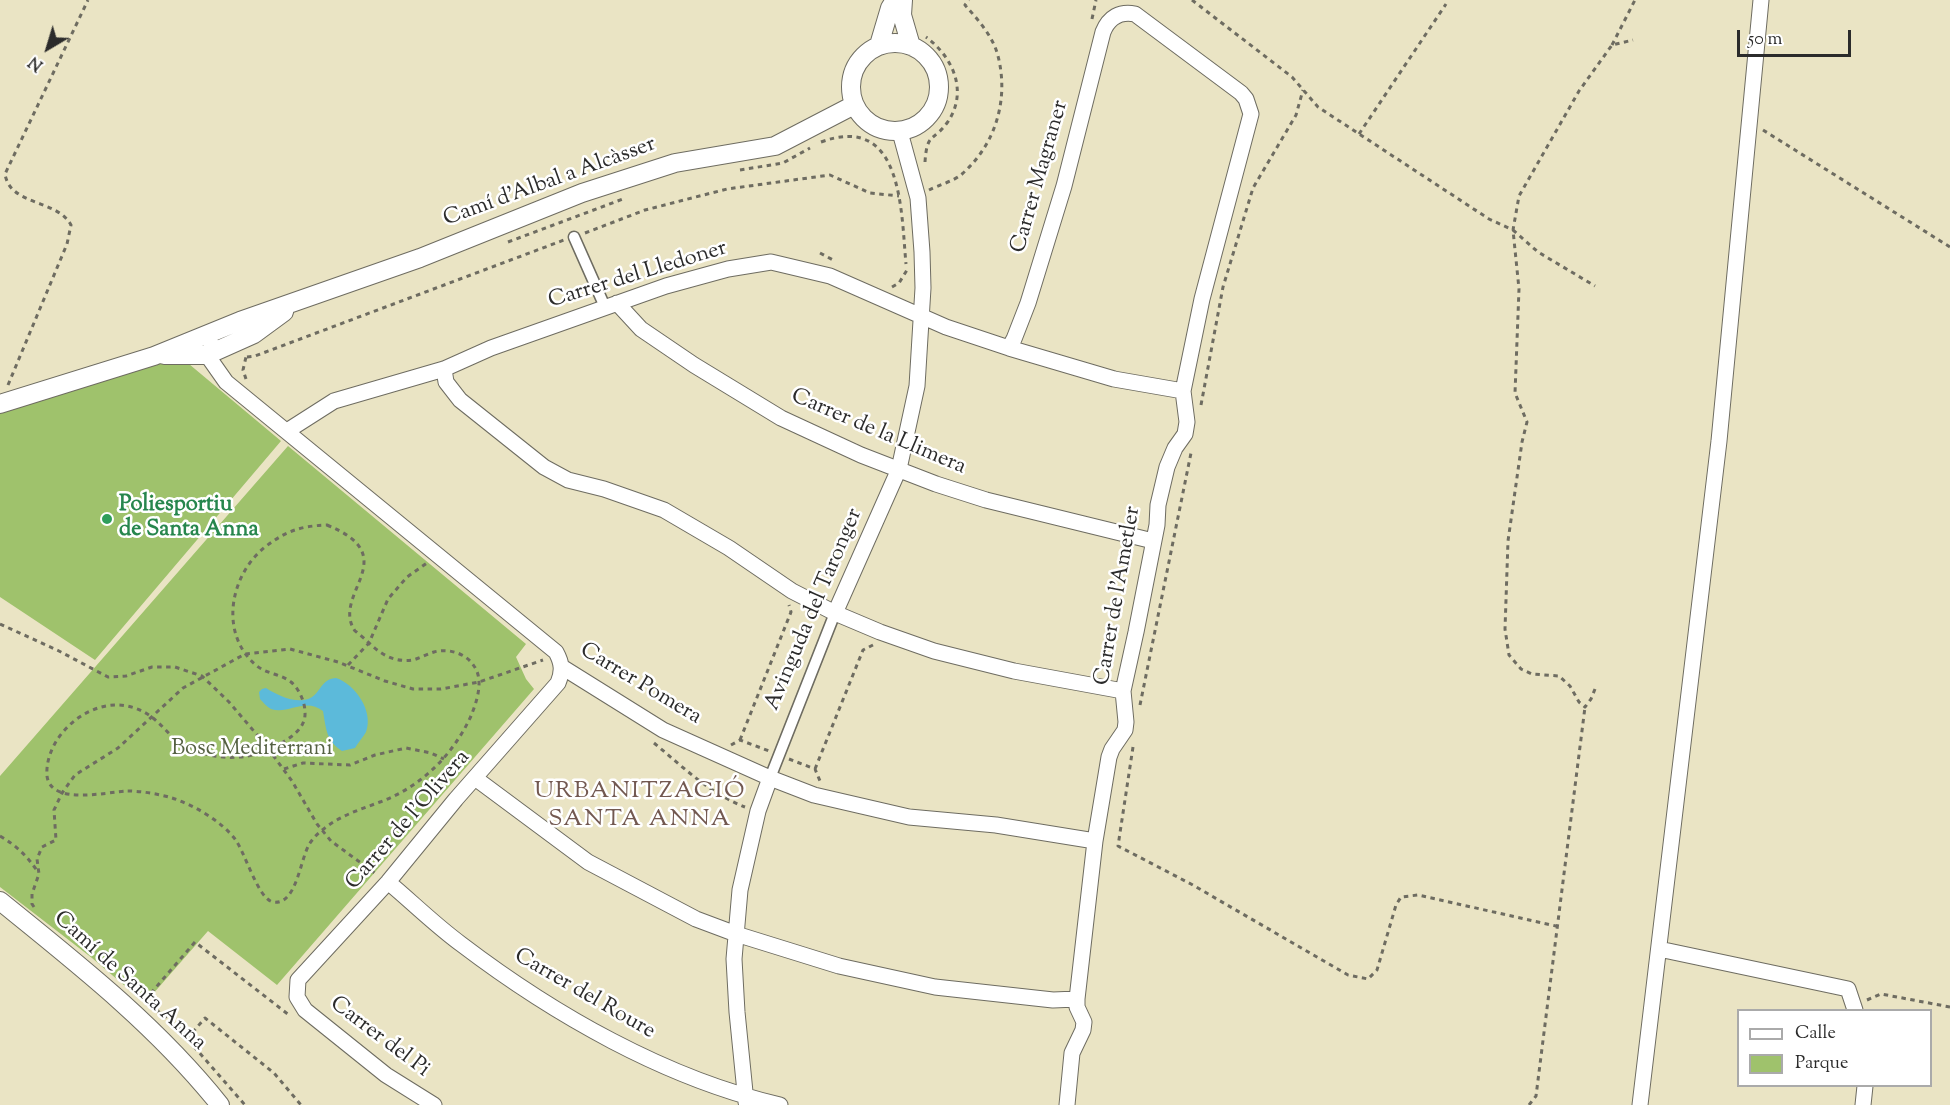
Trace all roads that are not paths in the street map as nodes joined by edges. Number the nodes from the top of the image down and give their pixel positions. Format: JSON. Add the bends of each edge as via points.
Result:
{"nodes":[{"id":1,"x":895,"y":0,"type":"edge"},
{"id":2,"x":903,"y":0,"type":"edge"},
{"id":3,"x":1761,"y":0,"type":"edge"},
{"id":4,"x":916,"y":39,"type":"junction"},
{"id":5,"x":879,"y":45,"type":"junction"},
{"id":6,"x":1246,"y":99,"type":"joint"},
{"id":7,"x":854,"y":105,"type":"junction"},
{"id":8,"x":900,"y":132,"type":"junction"},
{"id":9,"x":574,"y":237,"type":"road end"},
{"id":10,"x":297,"y":302,"type":"junction"},
{"id":11,"x":611,"y":305,"type":"junction"},
{"id":12,"x":922,"y":315,"type":"junction"},
{"id":13,"x":240,"y":321,"type":"junction"},
{"id":14,"x":1009,"y":348,"type":"junction"},
{"id":15,"x":207,"y":355,"type":"junction"},
{"id":16,"x":154,"y":356,"type":"junction"},
{"id":17,"x":444,"y":369,"type":"junction"},
{"id":18,"x":1183,"y":390,"type":"junction"},
{"id":19,"x":0,"y":404,"type":"edge"},
{"id":20,"x":287,"y":431,"type":"junction"},
{"id":21,"x":899,"y":469,"type":"junction"},
{"id":22,"x":1153,"y":541,"type":"junction"},
{"id":23,"x":835,"y":613,"type":"junction"},
{"id":24,"x":562,"y":667,"type":"junction"},
{"id":25,"x":1123,"y":691,"type":"junction"},
{"id":26,"x":475,"y":778,"type":"junction"},
{"id":27,"x":770,"y":778,"type":"junction"},
{"id":28,"x":1095,"y":841,"type":"junction"},
{"id":29,"x":383,"y":878,"type":"junction"},
{"id":30,"x":0,"y":901,"type":"edge"},
{"id":31,"x":736,"y":934,"type":"junction"},
{"id":32,"x":1659,"y":949,"type":"junction"},
{"id":33,"x":1077,"y":999,"type":"junction"},
{"id":34,"x":1855,"y":1009,"type":"edge"},
{"id":35,"x":297,"y":1011,"type":"joint"},
{"id":36,"x":1865,"y":1087,"type":"edge"},
{"id":37,"x":746,"y":1100,"type":"edge"},
{"id":38,"x":220,"y":1105,"type":"edge"},
{"id":39,"x":434,"y":1105,"type":"edge"},
{"id":40,"x":780,"y":1105,"type":"edge"},
{"id":41,"x":1067,"y":1105,"type":"edge"},
{"id":42,"x":1640,"y":1105,"type":"edge"},
{"id":43,"x":1863,"y":1105,"type":"edge"}],
"edges":[{"from":1,"to":5,"type":"street"},
{"from":2,"to":4,"type":"street","via":[[902,15]]},
{"from":3,"to":32,"type":"street","via":[[1719,441]]},
{"from":4,"to":5,"type":"street"},
{"from":4,"to":8,"type":"street","via":[[939,78],[939,93],[926,119]]},
{"from":5,"to":7,"type":"street","via":[[866,52],[851,76]]},
{"from":6,"to":14,"type":"street","name":"Carrer Magraner","via":[[1143,18],[1127,12],[1112,18],[1103,32],[1064,186],[1028,303]]},
{"from":6,"to":18,"type":"street","name":"Carrer de l'Ametler","via":[[1251,114],[1204,290]]},
{"from":7,"to":8,"type":"street","via":[[872,126]]},
{"from":7,"to":10,"type":"street","name":"Camí d'Albal a Alcàsser","via":[[776,146],[675,163],[602,186]]},
{"from":8,"to":12,"type":"street","name":"Avinguda del Taronger","via":[[924,191]]},
{"from":9,"to":11,"type":"street"},
{"from":10,"to":13,"type":"street","name":"Camí d'Albal a Alcàsser"},
{"from":10,"to":15,"type":"street","name":"Camí d'Albal a Alcàsser","via":[[254,334]]},
{"from":11,"to":12,"type":"street","name":"Carrer del Lledoner","via":[[717,272],[771,262],[830,276]]},
{"from":11,"to":17,"type":"street","name":"Carrer del Lledoner"},
{"from":11,"to":21,"type":"street","name":"Carrer de la Llimera","via":[[694,365],[781,418]]},
{"from":12,"to":14,"type":"street","name":"Carrer del Lledoner"},
{"from":12,"to":21,"type":"street","name":"Avinguda del Taronger","via":[[917,386]]},
{"from":13,"to":15,"type":"street","via":[[215,340]]},
{"from":13,"to":16,"type":"street","name":"Camí d'Albal a Alcàsser"},
{"from":14,"to":18,"type":"street","name":"Carrer del Lledoner","via":[[1114,379]]},
{"from":15,"to":16,"type":"street","name":"Camí d'Albal a Alcàsser"},
{"from":15,"to":20,"type":"street","name":"Carrer Pomera","via":[[226,382]]},
{"from":16,"to":19,"type":"street","name":"Camí d'Albal a Alcàsser"},
{"from":17,"to":20,"type":"street","name":"Carrer del Lledoner","via":[[334,401]]},
{"from":17,"to":23,"type":"street","via":[[446,382],[460,400],[544,467],[568,480],[664,510],[792,591]]},
{"from":18,"to":22,"type":"street","name":"Carrer de l'Ametler","via":[[1185,434],[1167,467]]},
{"from":20,"to":24,"type":"street","name":"Carrer Pomera","via":[[556,652]]},
{"from":21,"to":22,"type":"street","name":"Carrer de la Llimera","via":[[986,500]]},
{"from":21,"to":23,"type":"street","name":"Avinguda del Taronger"},
{"from":22,"to":25,"type":"street","name":"Carrer de l'Ametler"},
{"from":23,"to":25,"type":"street","via":[[934,651],[1014,671]]},
{"from":23,"to":27,"type":"street","name":"Avinguda del Taronger"},
{"from":24,"to":26,"type":"street","name":"Carrer de l'Olivera","via":[[558,683]]},
{"from":24,"to":27,"type":"street","name":"Carrer Pomera","via":[[663,730]]},
{"from":25,"to":28,"type":"street","name":"Carrer de l'Ametler","via":[[1125,730],[1109,757]]},
{"from":26,"to":29,"type":"street","name":"Carrer de l'Olivera"},
{"from":26,"to":31,"type":"street","via":[[588,862],[696,919]]},
{"from":27,"to":28,"type":"street","name":"Carrer Pomera","via":[[814,795],[909,817],[996,825]]},
{"from":27,"to":31,"type":"street","name":"Avinguda del Taronger","via":[[758,811],[740,890]]},
{"from":28,"to":33,"type":"street","name":"Carrer de l'Ametler"},
{"from":29,"to":35,"type":"street","name":"Carrer de l'Olivera","via":[[303,974],[296,988]]},
{"from":29,"to":37,"type":"street","name":"Carrer del Roure","via":[[459,943],[530,994],[670,1070]]},
{"from":30,"to":38,"type":"street","name":"Camí de Santa Anna","via":[[113,994],[194,1072]]},
{"from":31,"to":33,"type":"street","via":[[839,966],[935,987],[1053,1000]]},
{"from":31,"to":37,"type":"street","name":"Avinguda del Taronger","via":[[736,1012]]},
{"from":32,"to":34,"type":"street","via":[[1848,989]]},
{"from":32,"to":42,"type":"street"},
{"from":33,"to":41,"type":"street","name":"Carrer de l'Ametler","via":[[1084,1022],[1072,1053]]},
{"from":35,"to":39,"type":"street","name":"Carrer del Pi"},
{"from":36,"to":43,"type":"street"},
{"from":37,"to":40,"type":"street","name":"Carrer del Roure"}]}
